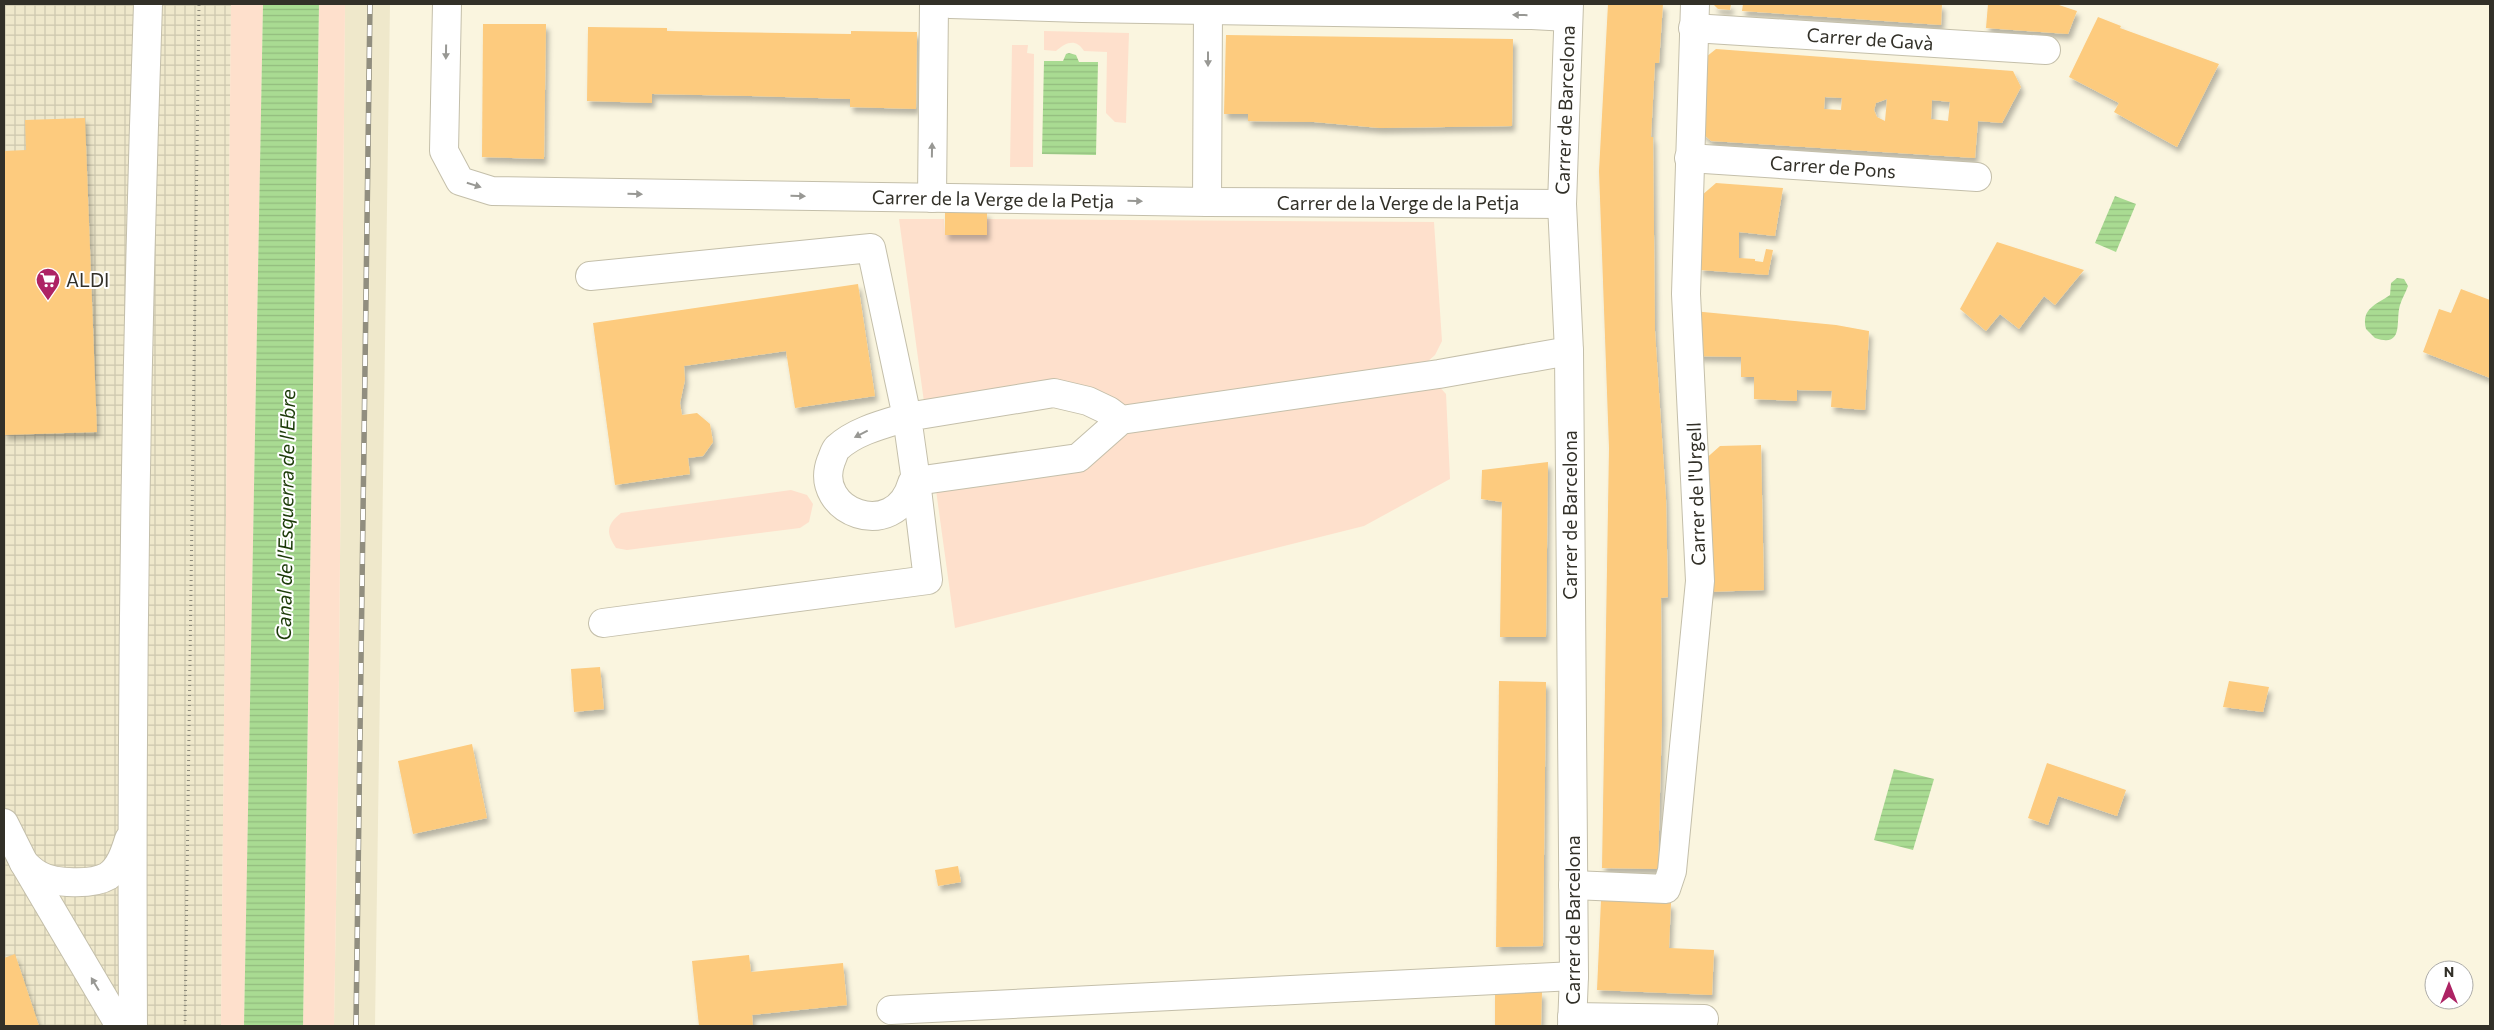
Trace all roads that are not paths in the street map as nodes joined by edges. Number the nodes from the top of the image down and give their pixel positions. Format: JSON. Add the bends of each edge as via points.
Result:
{"nodes":[{"id":1,"x":148,"y":4,"type":"edge"},
{"id":2,"x":447,"y":4,"type":"edge"},
{"id":3,"x":934,"y":4,"type":"edge"},
{"id":4,"x":950,"y":4,"type":"edge"},
{"id":5,"x":1082,"y":6,"type":"edge"},
{"id":6,"x":1208,"y":10,"type":"junction"},
{"id":7,"x":1569,"y":10,"type":"edge"},
{"id":8,"x":1694,"y":16,"type":"edge"},
{"id":9,"x":2046,"y":50,"type":"dead end"},
{"id":10,"x":1689,"y":158,"type":"junction"},
{"id":11,"x":1977,"y":177,"type":"dead end"},
{"id":12,"x":932,"y":198,"type":"junction"},
{"id":13,"x":1207,"y":202,"type":"junction"},
{"id":14,"x":1562,"y":204,"type":"junction"},
{"id":15,"x":590,"y":276,"type":"dead end"},
{"id":16,"x":1569,"y":351,"type":"junction"},
{"id":17,"x":907,"y":417,"type":"junction"},
{"id":18,"x":1121,"y":420,"type":"junction"},
{"id":19,"x":916,"y":481,"type":"junction"},
{"id":20,"x":603,"y":623,"type":"dead end"},
{"id":21,"x":4,"y":823,"type":"edge"},
{"id":22,"x":132,"y":830,"type":"junction"},
{"id":23,"x":24,"y":863,"type":"junction"},
{"id":24,"x":1573,"y":885,"type":"junction"},
{"id":25,"x":1574,"y":976,"type":"junction"},
{"id":26,"x":891,"y":1010,"type":"dead end"},
{"id":27,"x":1704,"y":1018,"type":"dead end"},
{"id":28,"x":1572,"y":1022,"type":"edge"},
{"id":29,"x":120,"y":1026,"type":"edge"},
{"id":30,"x":133,"y":1026,"type":"edge"}],
"edges":[{"from":1,"to":22,"type":"street","via":[[141,216]]},
{"from":2,"to":12,"type":"street","name":"Carrer de la Verge de la Petja","one_way":true,"via":[[444,151],[460,181],[492,191]]},
{"from":12,"to":3,"type":"street","one_way":true},
{"from":4,"to":5,"type":"street"},
{"from":5,"to":6,"type":"street"},
{"from":7,"to":6,"type":"street","one_way":true,"via":[[1532,15]]},
{"from":6,"to":13,"type":"street","one_way":true},
{"from":7,"to":14,"type":"street","name":"Carrer de Barcelona"},
{"from":8,"to":9,"type":"street","name":"Carrer de Gavà"},
{"from":8,"to":10,"type":"street","name":"Carrer de l'Urgell"},
{"from":10,"to":11,"type":"street","name":"Carrer de Pons"},
{"from":10,"to":24,"type":"street","name":"Carrer de l'Urgell","via":[[1686,294],[1700,582],[1672,871],[1666,889]]},
{"from":12,"to":13,"type":"street","name":"Carrer de la Verge de la Petja","one_way":true},
{"from":13,"to":14,"type":"street","name":"Carrer de la Verge de la Petja"},
{"from":14,"to":16,"type":"street","name":"Carrer de Barcelona"},
{"from":15,"to":17,"type":"street","via":[[871,248]]},
{"from":16,"to":18,"type":"street","via":[[1439,374]]},
{"from":16,"to":24,"type":"street","name":"Carrer de Barcelona"},
{"from":17,"to":18,"type":"street","via":[[1054,393],[1088,401]]},
{"from":17,"to":19,"type":"street"},
{"from":17,"to":19,"type":"street","one_way":true,"via":[[862,432],[836,449],[828,468],[831,488],[841,504],[856,515],[877,517],[897,508]]},
{"from":18,"to":19,"type":"street","via":[[1078,458]]},
{"from":19,"to":20,"type":"street","via":[[928,580]]},
{"from":21,"to":23,"type":"street"},
{"from":22,"to":23,"type":"street","via":[[120,863],[108,876],[68,882],[39,875]]},
{"from":22,"to":30,"type":"street"},
{"from":29,"to":23,"type":"street","one_way":true},
{"from":24,"to":25,"type":"street","name":"Carrer de Barcelona"},
{"from":25,"to":26,"type":"street"},
{"from":25,"to":28,"type":"street","name":"Carrer de Barcelona"},
{"from":27,"to":28,"type":"street"}]}
